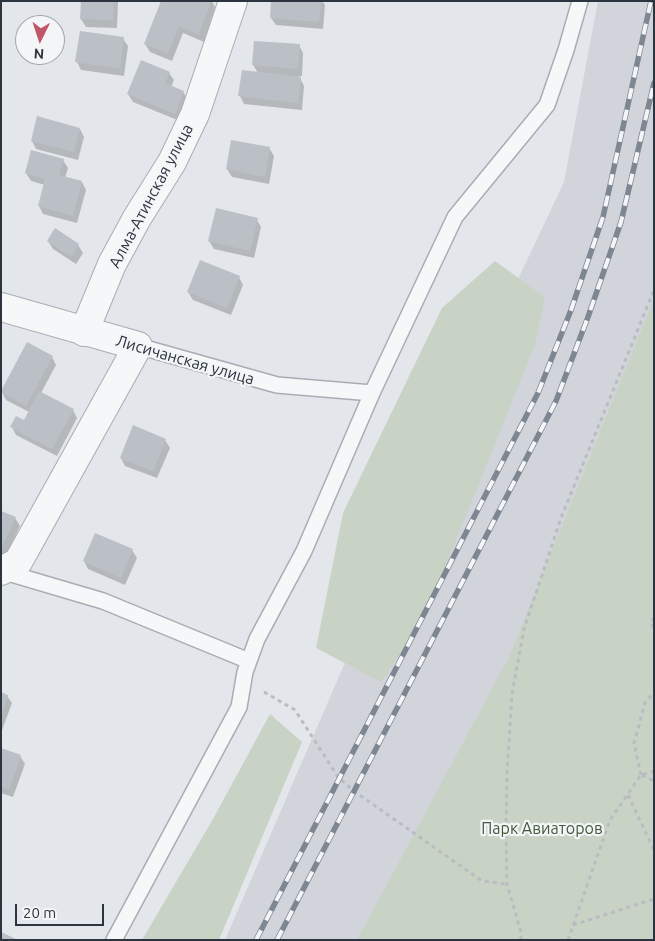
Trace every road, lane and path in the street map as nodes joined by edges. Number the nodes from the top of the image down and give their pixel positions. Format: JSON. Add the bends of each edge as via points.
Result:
{"nodes":[{"id":1,"x":233,"y":1,"type":"edge"},
{"id":2,"x":580,"y":1,"type":"edge"},
{"id":3,"x":654,"y":290,"type":"edge"},
{"id":4,"x":1,"y":307,"type":"edge"},
{"id":5,"x":84,"y":332,"type":"junction"},
{"id":6,"x":138,"y":346,"type":"junction"},
{"id":7,"x":372,"y":393,"type":"junction"},
{"id":8,"x":1,"y":571,"type":"edge"},
{"id":9,"x":654,"y":618,"type":"edge"},
{"id":10,"x":654,"y":629,"type":"edge"},
{"id":11,"x":249,"y":661,"type":"junction"},
{"id":12,"x":243,"y":681,"type":"junction"},
{"id":13,"x":654,"y":692,"type":"edge"},
{"id":14,"x":654,"y":771,"type":"edge"},
{"id":15,"x":642,"y":775,"type":"junction"},
{"id":16,"x":654,"y":781,"type":"edge"},
{"id":17,"x":628,"y":794,"type":"junction"},
{"id":18,"x":654,"y":850,"type":"edge"},
{"id":19,"x":507,"y":884,"type":"junction"},
{"id":20,"x":654,"y":899,"type":"edge"},
{"id":21,"x":573,"y":925,"type":"junction"},
{"id":22,"x":114,"y":940,"type":"edge"},
{"id":23,"x":521,"y":940,"type":"edge"},
{"id":24,"x":568,"y":940,"type":"edge"}],
"edges":[{"from":1,"to":5,"type":"street","name":"Алма-Атинская улица","via":[[195,114],[172,162],[112,264]]},
{"from":2,"to":7,"type":"lane","via":[[547,105],[455,217]]},
{"from":3,"to":19,"type":"path","via":[[560,518],[524,629],[512,694],[508,754]]},
{"from":4,"to":5,"type":"street","name":"Лисичанская улица"},
{"from":5,"to":6,"type":"street","name":"Лисичанская улица"},
{"from":6,"to":7,"type":"lane","name":"Лисичанская улица","via":[[277,385]]},
{"from":6,"to":8,"type":"street","via":[[18,562]]},
{"from":7,"to":11,"type":"lane","via":[[304,550],[257,639]]},
{"from":8,"to":11,"type":"lane","via":[[102,601]]},
{"from":9,"to":10,"type":"path","via":[[650,622]]},
{"from":11,"to":12,"type":"lane"},
{"from":12,"to":19,"type":"path","via":[[295,710],[338,777],[354,791],[482,881]]},
{"from":12,"to":22,"type":"lane","via":[[239,707]]},
{"from":13,"to":15,"type":"path","via":[[645,703],[634,743]]},
{"from":14,"to":15,"type":"path"},
{"from":15,"to":16,"type":"path"},
{"from":15,"to":17,"type":"path"},
{"from":17,"to":18,"type":"path"},
{"from":17,"to":21,"type":"path","via":[[610,820]]},
{"from":19,"to":23,"type":"path"},
{"from":20,"to":21,"type":"path"},
{"from":21,"to":24,"type":"path"}]}
